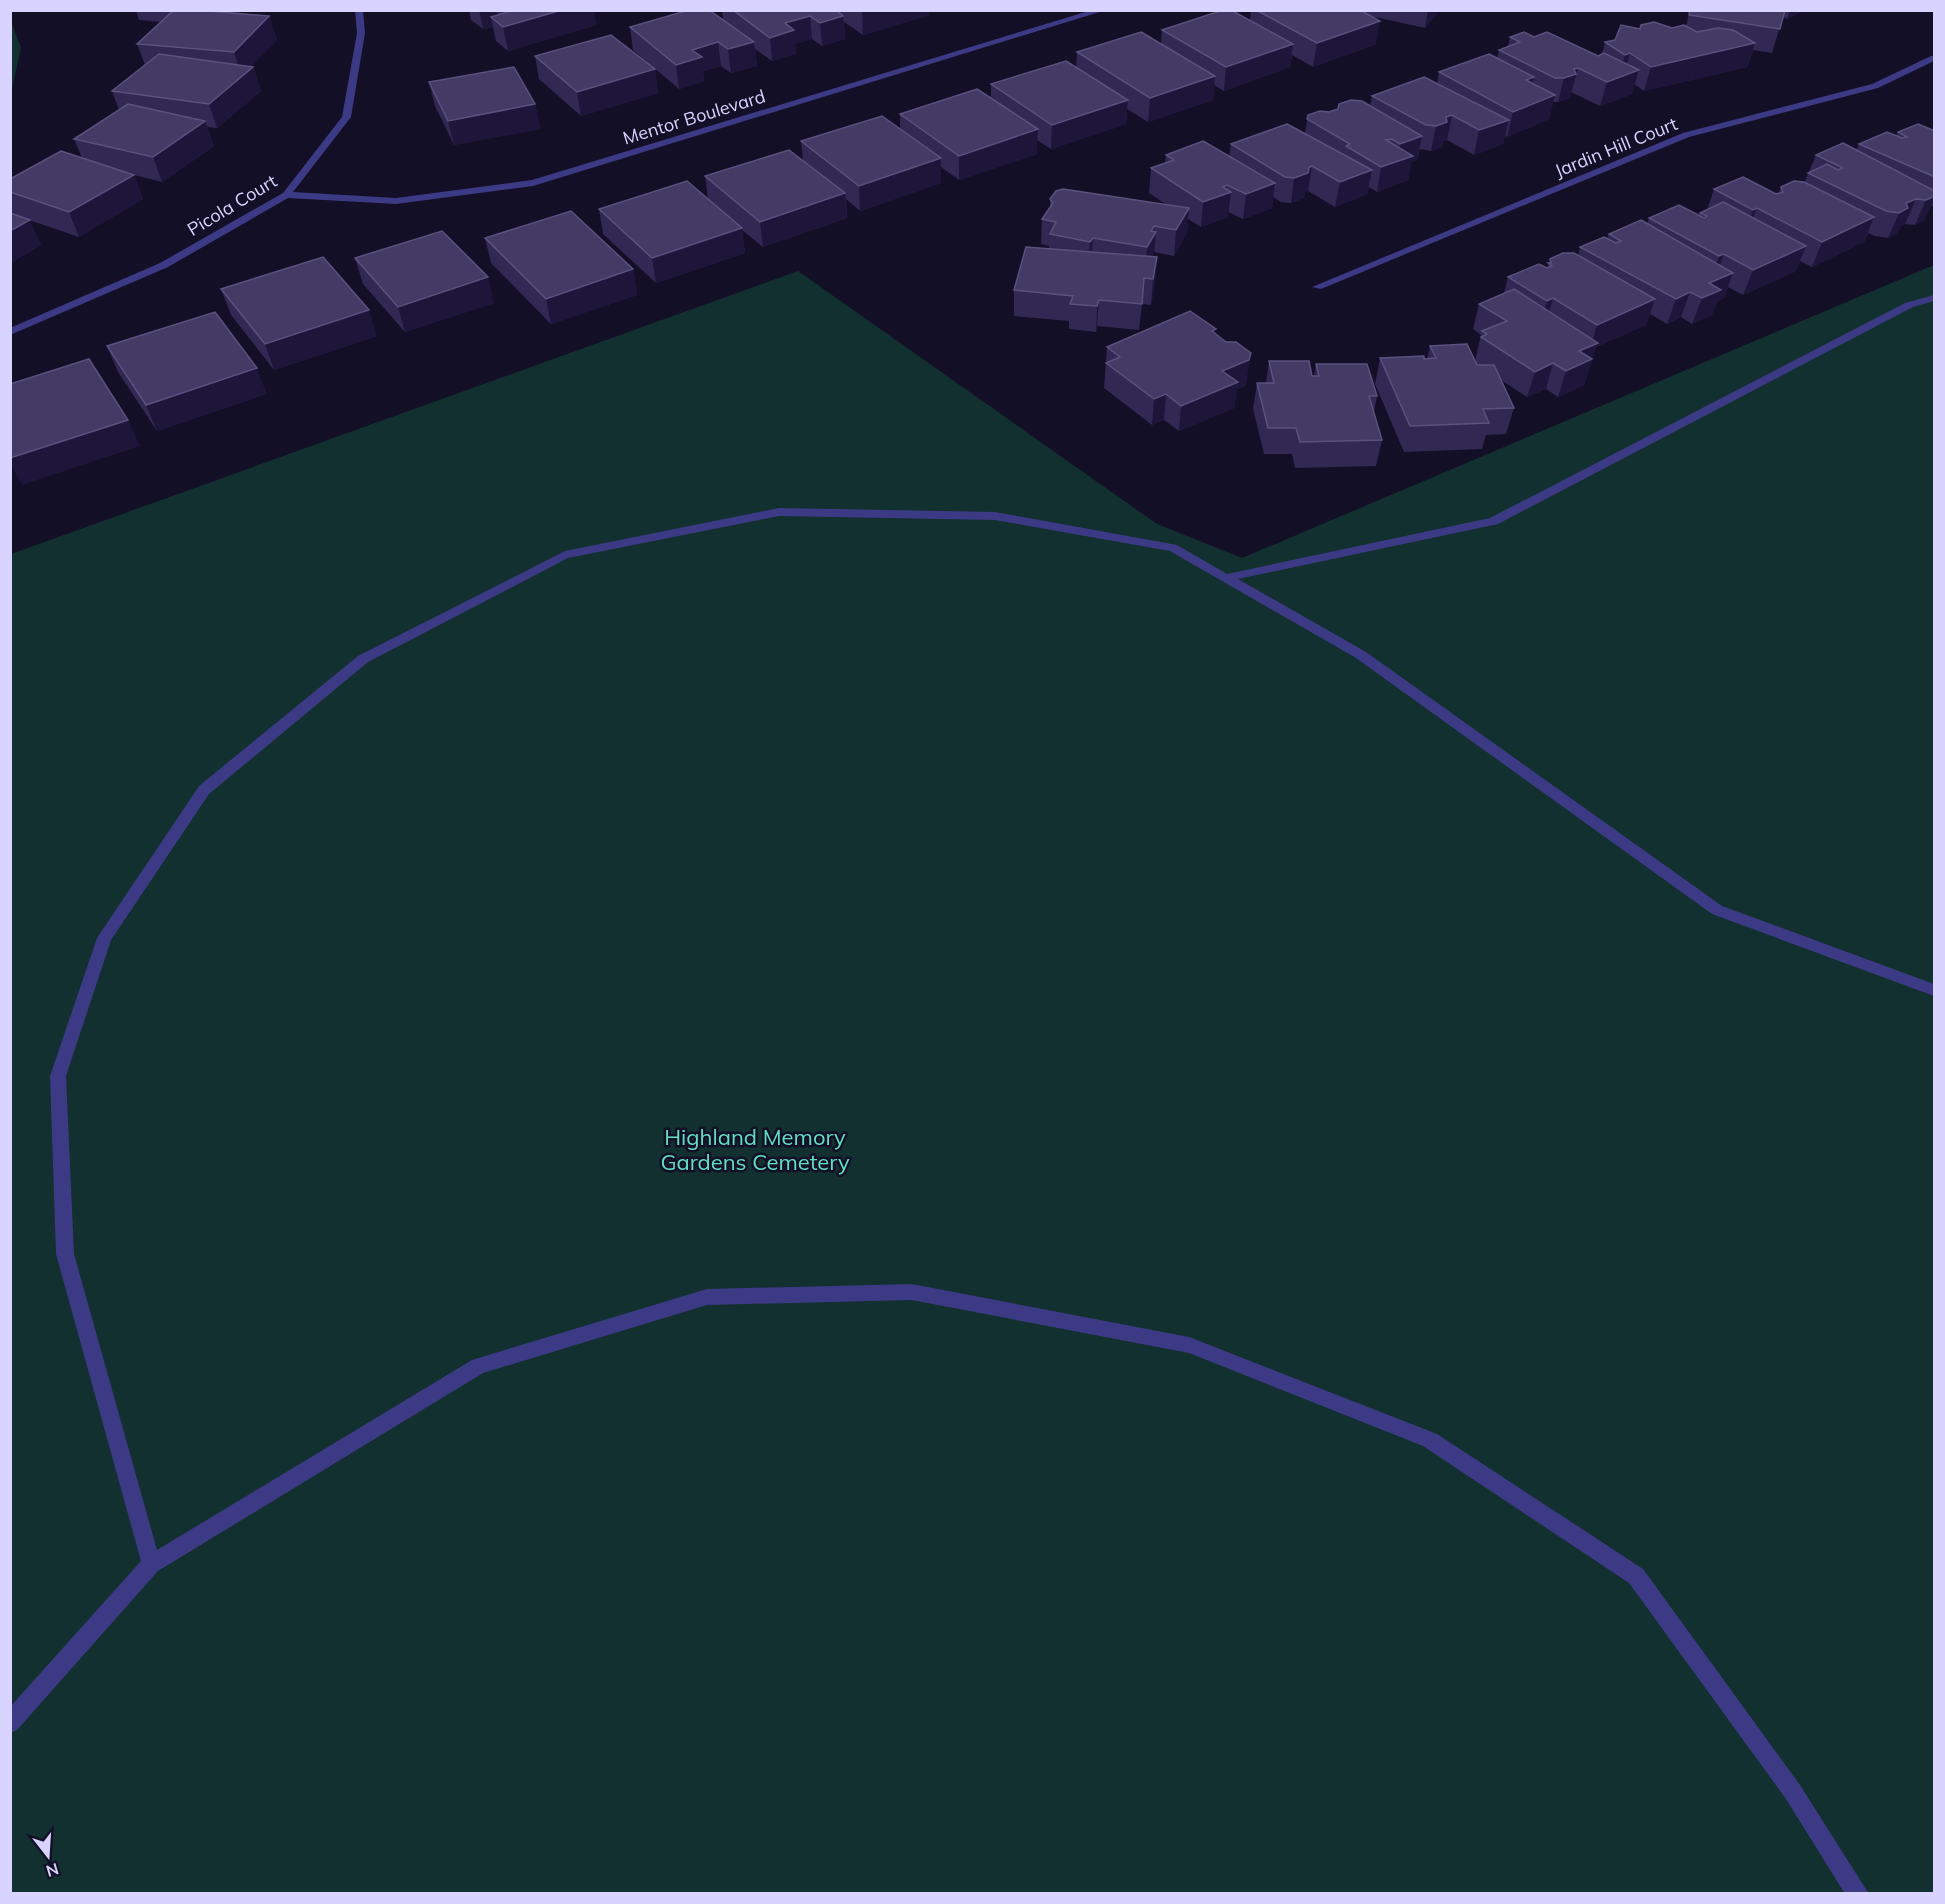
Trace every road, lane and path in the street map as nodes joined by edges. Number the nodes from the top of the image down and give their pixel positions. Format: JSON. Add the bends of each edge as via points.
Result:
{"nodes":[{"id":1,"x":359,"y":10,"type":"edge"},
{"id":2,"x":1102,"y":10,"type":"edge"},
{"id":3,"x":1935,"y":58,"type":"edge"},
{"id":4,"x":286,"y":195,"type":"junction"},
{"id":5,"x":1317,"y":287,"type":"dead end"},
{"id":6,"x":1935,"y":297,"type":"edge"},
{"id":7,"x":10,"y":332,"type":"edge"},
{"id":8,"x":1226,"y":578,"type":"junction"},
{"id":9,"x":1935,"y":990,"type":"edge"},
{"id":10,"x":151,"y":1564,"type":"junction"},
{"id":11,"x":10,"y":1722,"type":"edge"},
{"id":12,"x":1858,"y":1893,"type":"edge"}],
"edges":[{"from":1,"to":4,"type":"street","name":"Picola Court","via":[[361,33],[346,117]]},
{"from":2,"to":4,"type":"street","name":"Mentor Boulevard","via":[[533,183],[396,201]]},
{"from":3,"to":5,"type":"street","name":"Jardin Hill Court","via":[[1875,86],[1686,135]]},
{"from":4,"to":7,"type":"street","name":"Picola Court","via":[[164,265]]},
{"from":6,"to":8,"type":"street","via":[[1909,305],[1494,521]]},
{"from":8,"to":9,"type":"street","via":[[1361,655],[1717,910]]},
{"from":8,"to":10,"type":"street","via":[[1173,548],[995,516],[779,512],[565,555],[363,659],[204,790],[104,938],[58,1076],[66,1254]]},
{"from":10,"to":11,"type":"street"},
{"from":10,"to":12,"type":"street","via":[[478,1366],[707,1297],[912,1292],[1178,1342],[1430,1440],[1636,1576],[1793,1792]]}]}
